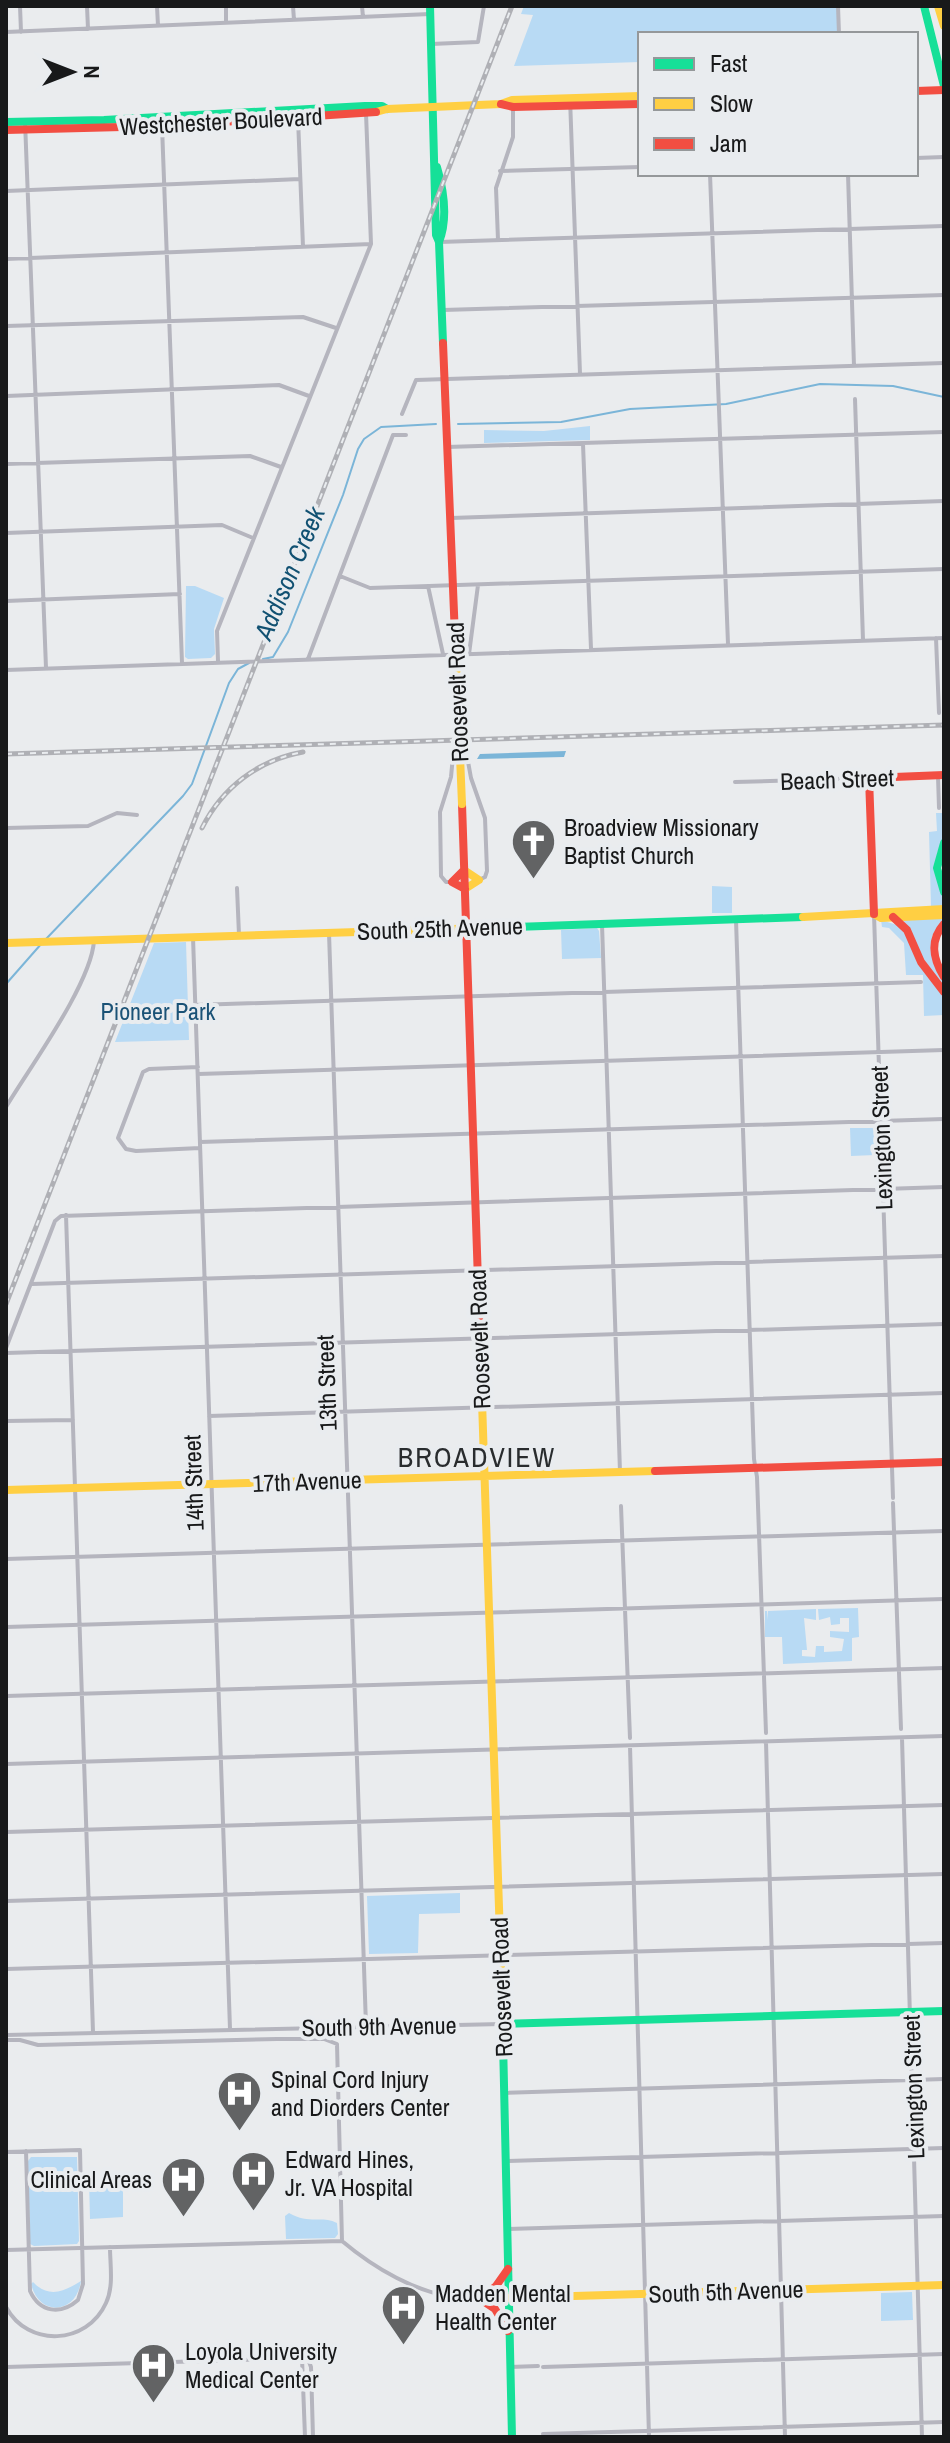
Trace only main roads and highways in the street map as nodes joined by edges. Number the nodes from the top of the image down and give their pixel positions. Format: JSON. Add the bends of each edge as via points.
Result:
{"nodes":[{"id":1,"x":924,"y":6,"type":"edge"},
{"id":2,"x":938,"y":6,"type":"edge"},
{"id":3,"x":430,"y":10,"type":"edge"},
{"id":4,"x":944,"y":26,"type":"edge"},
{"id":5,"x":942,"y":89,"type":"edge"},
{"id":6,"x":918,"y":91,"type":"edge"},
{"id":7,"x":638,"y":96,"type":"edge"},
{"id":8,"x":570,"y":102,"type":"junction"},
{"id":9,"x":501,"y":104,"type":"junction"},
{"id":10,"x":638,"y":104,"type":"edge"},
{"id":11,"x":434,"y":107,"type":"junction"},
{"id":12,"x":6,"y":122,"type":"edge"},
{"id":13,"x":25,"y":126,"type":"junction"},
{"id":14,"x":6,"y":130,"type":"edge"},
{"id":15,"x":941,"y":775,"type":"edge"},
{"id":16,"x":869,"y":778,"type":"joint"},
{"id":17,"x":944,"y":843,"type":"edge"},
{"id":18,"x":464,"y":870,"type":"junction"},
{"id":19,"x":465,"y":889,"type":"junction"},
{"id":20,"x":944,"y":892,"type":"edge"},
{"id":21,"x":944,"y":912,"type":"edge"},
{"id":22,"x":874,"y":914,"type":"junction"},
{"id":23,"x":893,"y":917,"type":"junction"},
{"id":24,"x":944,"y":924,"type":"edge"},
{"id":25,"x":466,"y":927,"type":"junction"},
{"id":26,"x":6,"y":943,"type":"edge"},
{"id":27,"x":944,"y":977,"type":"edge"},
{"id":28,"x":944,"y":992,"type":"edge"},
{"id":29,"x":944,"y":1462,"type":"edge"},
{"id":30,"x":483,"y":1476,"type":"junction"},
{"id":31,"x":6,"y":1490,"type":"edge"},
{"id":32,"x":944,"y":2011,"type":"edge"},
{"id":33,"x":502,"y":2024,"type":"junction"},
{"id":34,"x":508,"y":2269,"type":"junction"},
{"id":35,"x":944,"y":2285,"type":"edge"},
{"id":36,"x":508,"y":2298,"type":"junction"},
{"id":37,"x":509,"y":2333,"type":"junction"},
{"id":38,"x":512,"y":2437,"type":"edge"}],
"edges":[{"from":1,"to":5,"type":"main road"},
{"from":2,"to":4,"type":"main road"},
{"from":3,"to":11,"type":"main road","name":"Roosevelt Road"},
{"from":5,"to":6,"type":"main road"},
{"from":7,"to":8,"type":"main road","name":"Westchester Boulevard"},
{"from":8,"to":9,"type":"main road","name":"Westchester Boulevard"},
{"from":8,"to":9,"type":"main road","name":"Westchester Boulevard"},
{"from":8,"to":10,"type":"main road","name":"Westchester Boulevard"},
{"from":9,"to":11,"type":"main road","name":"Westchester Boulevard"},
{"from":11,"to":13,"type":"main road","name":"Westchester Boulevard"},
{"from":11,"to":18,"type":"main road","name":"Roosevelt Road","bridge":true},
{"from":12,"to":13,"type":"main road","name":"Westchester Boulevard"},
{"from":13,"to":14,"type":"main road","name":"Westchester Boulevard"},
{"from":15,"to":16,"type":"main road","name":"Beach Street"},
{"from":16,"to":22,"type":"main road","name":"Lexington Street"},
{"from":17,"to":20,"type":"main road","via":[[937,870]]},
{"from":18,"to":19,"type":"main road","name":"Roosevelt Road"},
{"from":18,"to":19,"type":"main road","via":[[452,882]]},
{"from":18,"to":19,"type":"main road","via":[[479,880]]},
{"from":19,"to":25,"type":"main road","name":"Roosevelt Road"},
{"from":21,"to":22,"type":"main road","name":"South 25th Avenue"},
{"from":21,"to":23,"type":"main road","name":"South 25th Avenue"},
{"from":22,"to":23,"type":"main road","name":"South 25th Avenue"},
{"from":22,"to":25,"type":"main road","name":"South 25th Avenue"},
{"from":23,"to":28,"type":"main road","via":[[907,930],[921,962]]},
{"from":24,"to":27,"type":"main road","via":[[933,945]]},
{"from":25,"to":26,"type":"main road","name":"South 25th Avenue"},
{"from":25,"to":30,"type":"main road","name":"Roosevelt Road"},
{"from":29,"to":30,"type":"main road","name":"17th Avenue"},
{"from":30,"to":31,"type":"main road","name":"17th Avenue"},
{"from":30,"to":33,"type":"main road","name":"Roosevelt Road"},
{"from":32,"to":33,"type":"main road","name":"South 9th Avenue"},
{"from":33,"to":34,"type":"main road","name":"Roosevelt Road"},
{"from":34,"to":36,"type":"main road","name":"Roosevelt Road"},
{"from":34,"to":37,"type":"main road","via":[[480,2299],[495,2309]]},
{"from":35,"to":36,"type":"main road","name":"South 5th Avenue"},
{"from":36,"to":37,"type":"main road","name":"Roosevelt Road"},
{"from":37,"to":38,"type":"main road","name":"Roosevelt Road"}]}
